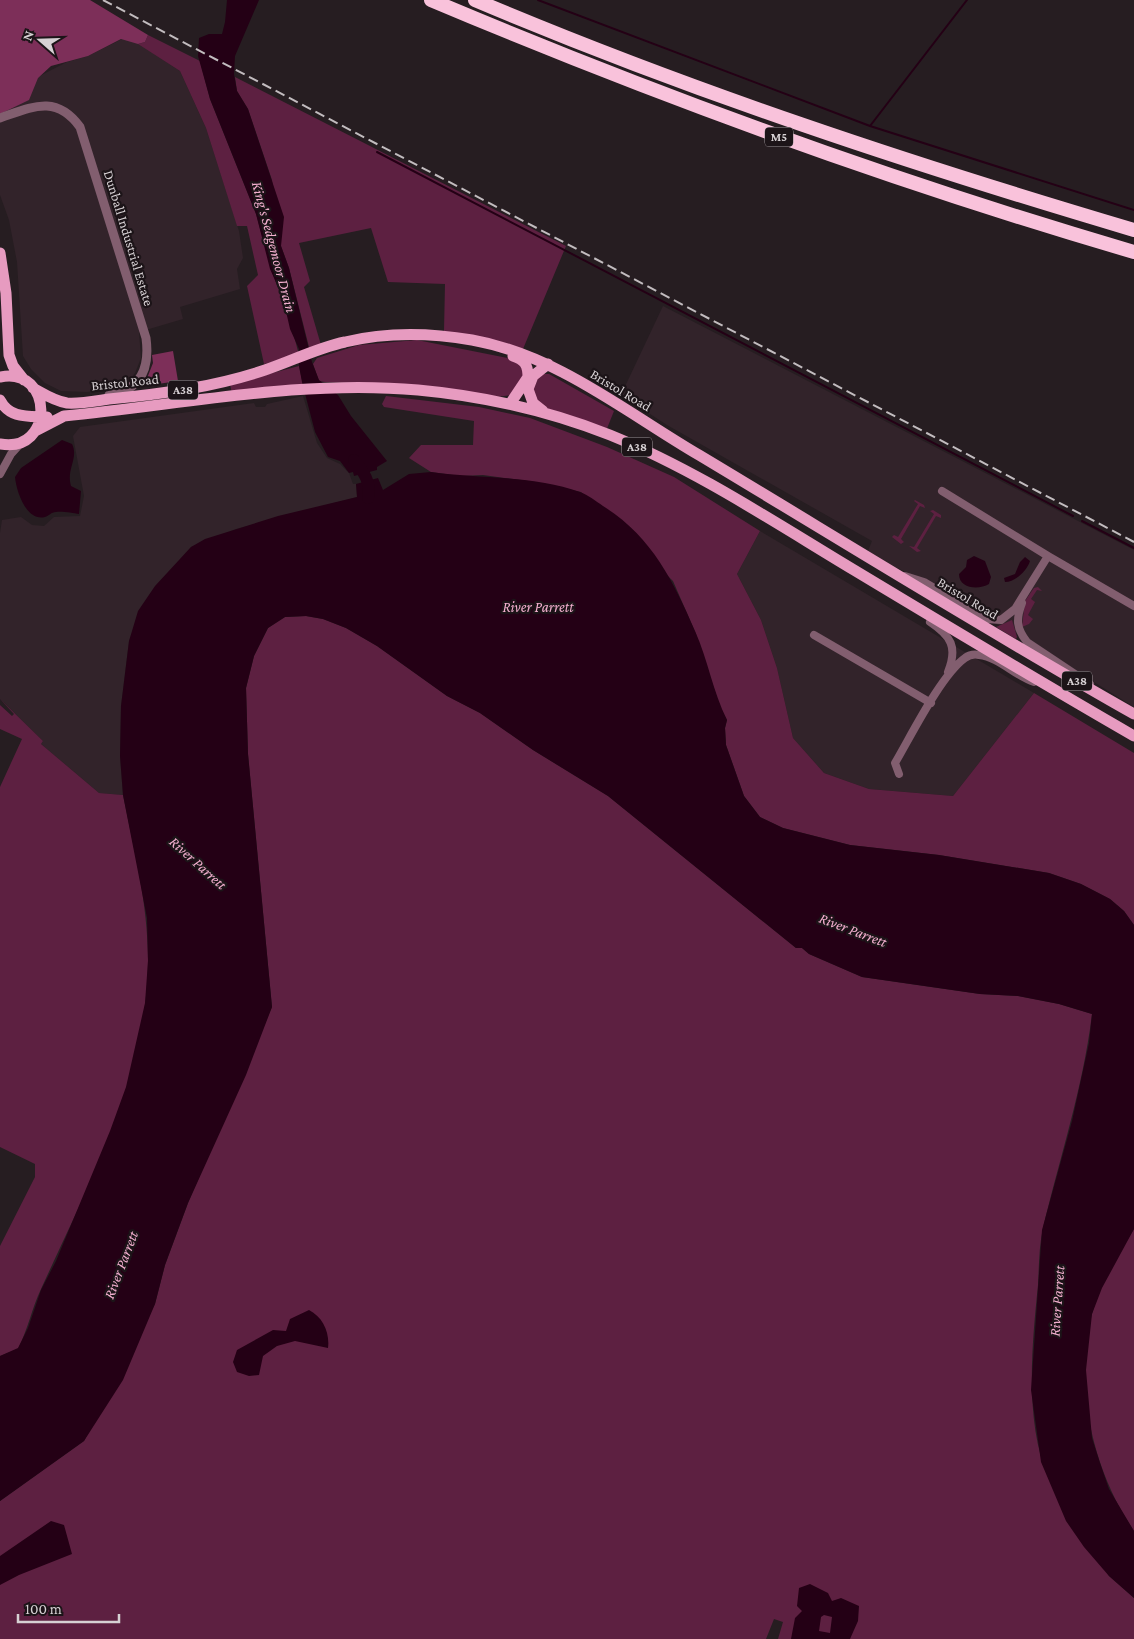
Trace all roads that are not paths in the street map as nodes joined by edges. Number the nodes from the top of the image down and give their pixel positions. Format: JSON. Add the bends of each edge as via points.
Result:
{"nodes":[{"id":1,"x":431,"y":0,"type":"edge"},
{"id":2,"x":475,"y":0,"type":"edge"},
{"id":3,"x":0,"y":118,"type":"edge"},
{"id":4,"x":1134,"y":230,"type":"edge"},
{"id":5,"x":1134,"y":252,"type":"edge"},
{"id":6,"x":0,"y":253,"type":"edge"},
{"id":7,"x":460,"y":338,"type":"junction"},
{"id":8,"x":548,"y":364,"type":"junction"},
{"id":9,"x":0,"y":377,"type":"edge"},
{"id":10,"x":24,"y":380,"type":"junction"},
{"id":11,"x":34,"y":388,"type":"junction"},
{"id":12,"x":0,"y":400,"type":"edge"},
{"id":13,"x":78,"y":402,"type":"junction"},
{"id":14,"x":510,"y":404,"type":"junction"},
{"id":15,"x":547,"y":414,"type":"junction"},
{"id":16,"x":41,"y":417,"type":"junction"},
{"id":17,"x":59,"y":417,"type":"junction"},
{"id":18,"x":35,"y":431,"type":"junction"},
{"id":19,"x":22,"y":442,"type":"junction"},
{"id":20,"x":0,"y":444,"type":"edge"},
{"id":21,"x":2,"y":471,"type":"edge"},
{"id":22,"x":942,"y":491,"type":"dead end"},
{"id":23,"x":1048,"y":556,"type":"junction"},
{"id":24,"x":892,"y":571,"type":"junction"},
{"id":25,"x":1025,"y":594,"type":"junction"},
{"id":26,"x":900,"y":598,"type":"junction"},
{"id":27,"x":1134,"y":606,"type":"edge"},
{"id":28,"x":814,"y":635,"type":"dead end"},
{"id":29,"x":945,"y":681,"type":"junction"},
{"id":30,"x":1044,"y":685,"type":"junction"},
{"id":31,"x":931,"y":703,"type":"junction"},
{"id":32,"x":1130,"y":712,"type":"edge"},
{"id":33,"x":1134,"y":736,"type":"edge"},
{"id":34,"x":899,"y":774,"type":"dead end"}],
"edges":[{"from":1,"to":5,"type":"highway","number":"M5","via":[[628,81],[801,145],[1003,213]]},
{"from":2,"to":4,"type":"highway","number":"M5","via":[[546,30],[803,125],[929,168]]},
{"from":3,"to":13,"type":"street","name":"Dunball Industrial Estate","via":[[49,105],[72,116],[80,127],[146,338],[146,365],[131,389]]},
{"from":6,"to":10,"type":"main road","via":[[6,292],[9,356]]},
{"from":7,"to":8,"type":"main road","name":"Bristol Road","number":"A38","via":[[505,348]]},
{"from":7,"to":13,"type":"main road","name":"Bristol Road","number":"A38","via":[[388,335],[345,342],[209,385],[130,398]]},
{"from":7,"to":14,"type":"main road","via":[[472,345],[523,359],[527,364],[528,377]]},
{"from":8,"to":15,"type":"main road","via":[[533,376],[528,389],[533,403]]},
{"from":8,"to":24,"type":"main road","name":"Bristol Road","number":"A38"},
{"from":9,"to":10,"type":"main road"},
{"from":10,"to":11,"type":"main road","number":"A38"},
{"from":11,"to":13,"type":"main road","name":"Bristol Road","number":"A38","via":[[55,400]]},
{"from":11,"to":16,"type":"main road","via":[[40,400]]},
{"from":12,"to":16,"type":"main road","number":"A38","via":[[14,414]]},
{"from":14,"to":15,"type":"main road","name":"Bristol Road","number":"A38"},
{"from":14,"to":17,"type":"main road","name":"Bristol Road","number":"A38","via":[[415,390],[341,388]]},
{"from":15,"to":26,"type":"main road","name":"Bristol Road","number":"A38","via":[[608,434],[688,472]]},
{"from":16,"to":17,"type":"main road","number":"A38"},
{"from":16,"to":18,"type":"main road","number":"A38"},
{"from":17,"to":18,"type":"main road","name":"Bristol Road","number":"A38"},
{"from":18,"to":19,"type":"main road","number":"A38"},
{"from":19,"to":20,"type":"main road"},
{"from":19,"to":21,"type":"street"},
{"from":22,"to":23,"type":"street"},
{"from":23,"to":25,"type":"street"},
{"from":23,"to":27,"type":"street"},
{"from":24,"to":25,"type":"street","via":[[924,582],[993,620],[1009,614]]},
{"from":24,"to":32,"type":"main road","name":"Bristol Road","number":"A38"},
{"from":25,"to":32,"type":"street","via":[[1017,623],[1027,642]]},
{"from":26,"to":29,"type":"street","via":[[949,638],[953,655]]},
{"from":26,"to":30,"type":"main road","name":"Bristol Road","number":"A38"},
{"from":28,"to":31,"type":"street"},
{"from":29,"to":30,"type":"street","via":[[963,659],[976,655],[987,657],[1024,679]]},
{"from":29,"to":31,"type":"street"},
{"from":30,"to":33,"type":"main road","name":"Bristol Road","number":"A38"},
{"from":31,"to":34,"type":"street","via":[[895,763]]}]}
